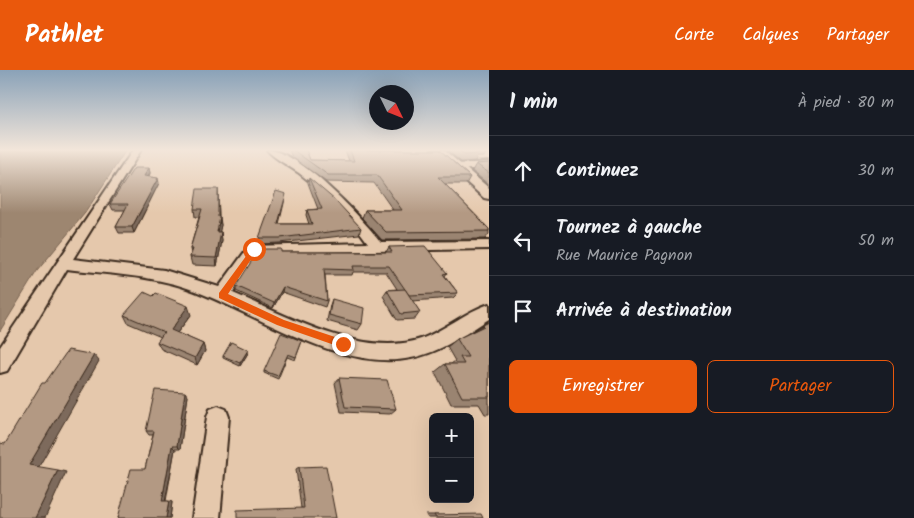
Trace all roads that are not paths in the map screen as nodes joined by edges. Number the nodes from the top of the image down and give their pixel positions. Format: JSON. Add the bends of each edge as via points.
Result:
{"nodes":[{"id":1,"x":123,"y":171,"type":"edge"},
{"id":2,"x":302,"y":171,"type":"edge"},
{"id":3,"x":461,"y":171,"type":"edge"},
{"id":4,"x":489,"y":195,"type":"edge"},
{"id":5,"x":489,"y":245,"type":"edge"},
{"id":6,"x":377,"y":246,"type":"junction"},
{"id":7,"x":63,"y":263,"type":"junction"},
{"id":8,"x":222,"y":296,"type":"junction"},
{"id":9,"x":489,"y":311,"type":"edge"},
{"id":10,"x":0,"y":364,"type":"edge"},
{"id":11,"x":218,"y":417,"type":"dead end"},
{"id":12,"x":206,"y":518,"type":"edge"}],
"edges":[{"from":1,"to":7,"type":"street"},
{"from":2,"to":6,"type":"street","via":[[339,200]]},
{"from":3,"to":4,"type":"main road"},
{"from":5,"to":6,"type":"street"},
{"from":6,"to":8,"type":"street","via":[[254,249]]},
{"from":7,"to":8,"type":"street","via":[[174,277]]},
{"from":7,"to":10,"type":"street"},
{"from":8,"to":9,"type":"street","via":[[280,322],[343,344],[383,352],[404,352],[425,346]]},
{"from":11,"to":12,"type":"street"}]}
